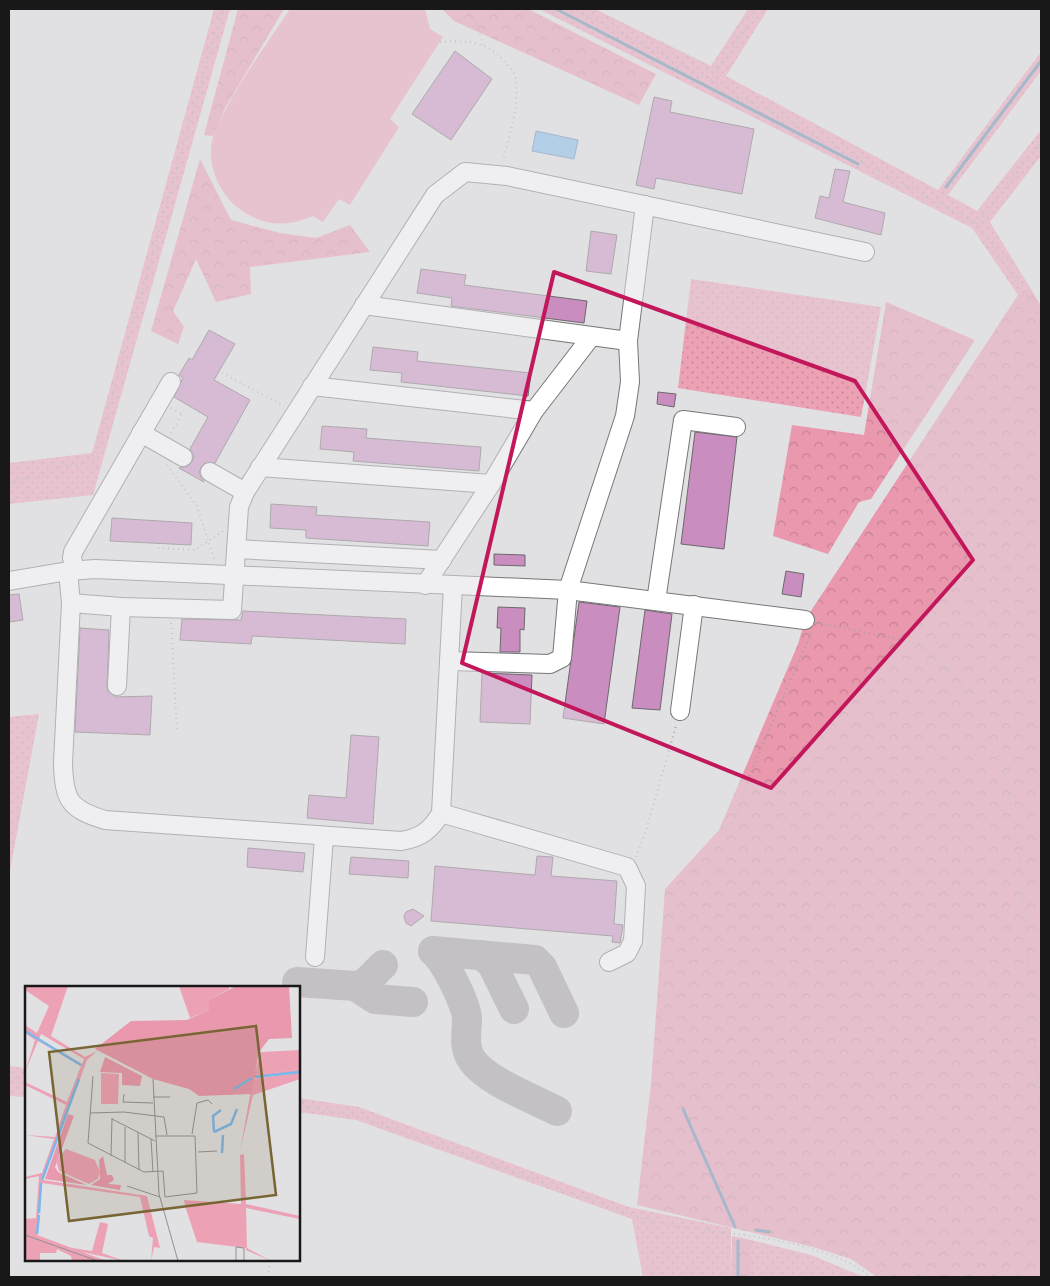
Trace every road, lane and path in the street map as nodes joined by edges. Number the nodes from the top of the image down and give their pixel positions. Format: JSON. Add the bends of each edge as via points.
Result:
{"nodes":[{"id":1,"x":222,"y":9,"type":"edge"},
{"id":2,"x":466,"y":9,"type":"edge"},
{"id":3,"x":573,"y":9,"type":"edge"},
{"id":4,"x":758,"y":9,"type":"edge"},
{"id":5,"x":440,"y":42,"type":"dead end"},
{"id":6,"x":483,"y":45,"type":"junction"},
{"id":7,"x":711,"y":80,"type":"junction"},
{"id":8,"x":1041,"y":141,"type":"edge"},
{"id":9,"x":500,"y":175,"type":"junction"},
{"id":10,"x":645,"y":205,"type":"junction"},
{"id":11,"x":977,"y":224,"type":"junction"},
{"id":12,"x":865,"y":252,"type":"dead end"},
{"id":13,"x":364,"y":304,"type":"junction"},
{"id":14,"x":1041,"y":318,"type":"edge"},
{"id":15,"x":591,"y":337,"type":"junction"},
{"id":16,"x":628,"y":341,"type":"junction"},
{"id":17,"x":222,"y":374,"type":"dead end"},
{"id":18,"x":170,"y":382,"type":"dead end"},
{"id":19,"x":312,"y":386,"type":"junction"},
{"id":20,"x":184,"y":411,"type":"dead end"},
{"id":21,"x":534,"y":411,"type":"junction"},
{"id":22,"x":295,"y":412,"type":"junction"},
{"id":23,"x":736,"y":427,"type":"dead end"},
{"id":24,"x":141,"y":433,"type":"junction"},
{"id":25,"x":165,"y":447,"type":"junction"},
{"id":26,"x":183,"y":457,"type":"dead end"},
{"id":27,"x":260,"y":468,"type":"junction"},
{"id":28,"x":210,"y":472,"type":"dead end"},
{"id":29,"x":9,"y":482,"type":"edge"},
{"id":30,"x":491,"y":484,"type":"junction"},
{"id":31,"x":245,"y":492,"type":"junction"},
{"id":32,"x":237,"y":530,"type":"junction"},
{"id":33,"x":209,"y":541,"type":"junction"},
{"id":34,"x":158,"y":548,"type":"dead end"},
{"id":35,"x":236,"y":549,"type":"junction"},
{"id":36,"x":442,"y":560,"type":"junction"},
{"id":37,"x":72,"y":570,"type":"junction"},
{"id":38,"x":225,"y":574,"type":"junction"},
{"id":39,"x":12,"y":580,"type":"edge"},
{"id":40,"x":425,"y":585,"type":"junction"},
{"id":41,"x":453,"y":586,"type":"junction"},
{"id":42,"x":568,"y":590,"type":"junction"},
{"id":43,"x":656,"y":601,"type":"junction"},
{"id":44,"x":71,"y":603,"type":"junction"},
{"id":45,"x":694,"y":605,"type":"junction"},
{"id":46,"x":121,"y":607,"type":"junction"},
{"id":47,"x":171,"y":609,"type":"junction"},
{"id":48,"x":810,"y":621,"type":"junction"},
{"id":49,"x":448,"y":661,"type":"junction"},
{"id":50,"x":117,"y":686,"type":"dead end"},
{"id":51,"x":680,"y":711,"type":"joint"},
{"id":52,"x":177,"y":731,"type":"dead end"},
{"id":53,"x":441,"y":813,"type":"junction"},
{"id":54,"x":731,"y":828,"type":"dead end"},
{"id":55,"x":324,"y":837,"type":"junction"},
{"id":56,"x":627,"y":867,"type":"junction"},
{"id":57,"x":315,"y":957,"type":"dead end"},
{"id":58,"x":609,"y":962,"type":"dead end"},
{"id":59,"x":694,"y":1042,"type":"dead end"},
{"id":60,"x":9,"y":1078,"type":"edge"},
{"id":61,"x":25,"y":1079,"type":"edge"},
{"id":62,"x":300,"y":1106,"type":"edge"},
{"id":63,"x":1041,"y":1117,"type":"edge"},
{"id":64,"x":744,"y":1235,"type":"junction"},
{"id":65,"x":270,"y":1261,"type":"edge"},
{"id":66,"x":268,"y":1277,"type":"edge"},
{"id":67,"x":871,"y":1277,"type":"edge"}],
"edges":[{"from":1,"to":29,"type":"path","via":[[96,453],[84,464],[54,467],[40,476]]},
{"from":2,"to":6,"type":"path","via":[[476,20]]},
{"from":3,"to":7,"type":"path"},
{"from":4,"to":7,"type":"path"},
{"from":5,"to":6,"type":"path","via":[[461,40]]},
{"from":6,"to":9,"type":"path","via":[[496,52],[515,75],[516,99]]},
{"from":7,"to":11,"type":"path"},
{"from":8,"to":11,"type":"path"},
{"from":9,"to":10,"type":"lane"},
{"from":9,"to":13,"type":"lane","via":[[465,172],[435,195]]},
{"from":10,"to":12,"type":"lane"},
{"from":10,"to":16,"type":"lane"},
{"from":11,"to":14,"type":"path"},
{"from":13,"to":15,"type":"lane"},
{"from":13,"to":19,"type":"lane"},
{"from":15,"to":16,"type":"lane"},
{"from":15,"to":21,"type":"lane"},
{"from":16,"to":42,"type":"lane","via":[[630,382],[625,416]]},
{"from":17,"to":22,"type":"path"},
{"from":18,"to":24,"type":"lane"},
{"from":19,"to":21,"type":"lane"},
{"from":19,"to":22,"type":"lane"},
{"from":20,"to":25,"type":"path"},
{"from":21,"to":30,"type":"lane"},
{"from":22,"to":27,"type":"lane"},
{"from":23,"to":43,"type":"lane","via":[[683,420]]},
{"from":24,"to":25,"type":"lane"},
{"from":24,"to":37,"type":"lane","via":[[73,552]]},
{"from":25,"to":26,"type":"lane"},
{"from":25,"to":33,"type":"path","via":[[168,468],[196,506],[204,535]]},
{"from":27,"to":30,"type":"lane"},
{"from":27,"to":31,"type":"lane"},
{"from":28,"to":31,"type":"lane"},
{"from":30,"to":36,"type":"lane"},
{"from":31,"to":32,"type":"lane","via":[[239,506]]},
{"from":32,"to":33,"type":"path","via":[[224,531]]},
{"from":32,"to":35,"type":"lane"},
{"from":33,"to":34,"type":"path","via":[[195,550]]},
{"from":33,"to":38,"type":"path"},
{"from":35,"to":36,"type":"lane"},
{"from":35,"to":38,"type":"lane"},
{"from":36,"to":40,"type":"lane"},
{"from":37,"to":38,"type":"lane"},
{"from":37,"to":39,"type":"lane"},
{"from":37,"to":44,"type":"lane"},
{"from":38,"to":40,"type":"lane"},
{"from":38,"to":47,"type":"lane","via":[[232,610]]},
{"from":40,"to":41,"type":"lane"},
{"from":41,"to":42,"type":"lane"},
{"from":41,"to":49,"type":"lane"},
{"from":42,"to":43,"type":"lane"},
{"from":42,"to":49,"type":"lane","via":[[563,653],[557,661],[550,664]]},
{"from":43,"to":45,"type":"lane"},
{"from":44,"to":46,"type":"lane"},
{"from":44,"to":55,"type":"lane","via":[[63,763],[64,786],[72,804],[82,813],[105,820]]},
{"from":45,"to":48,"type":"lane"},
{"from":45,"to":51,"type":"lane"},
{"from":46,"to":47,"type":"lane"},
{"from":46,"to":50,"type":"lane"},
{"from":47,"to":52,"type":"path"},
{"from":48,"to":54,"type":"path"},
{"from":48,"to":63,"type":"path","via":[[920,644],[956,677],[1004,766],[1019,854]]},
{"from":49,"to":53,"type":"lane"},
{"from":51,"to":56,"type":"path","via":[[646,831],[637,856]]},
{"from":53,"to":55,"type":"lane","via":[[429,830],[414,839]]},
{"from":53,"to":56,"type":"lane"},
{"from":55,"to":57,"type":"lane"},
{"from":56,"to":58,"type":"lane","via":[[636,886],[633,941],[627,953]]},
{"from":59,"to":64,"type":"path","via":[[686,1058],[745,1224]]},
{"from":60,"to":61,"type":"path"},
{"from":62,"to":64,"type":"path","via":[[357,1116],[635,1216],[673,1226]]},
{"from":64,"to":67,"type":"path","via":[[812,1250],[849,1264]]},
{"from":65,"to":66,"type":"path"}]}
